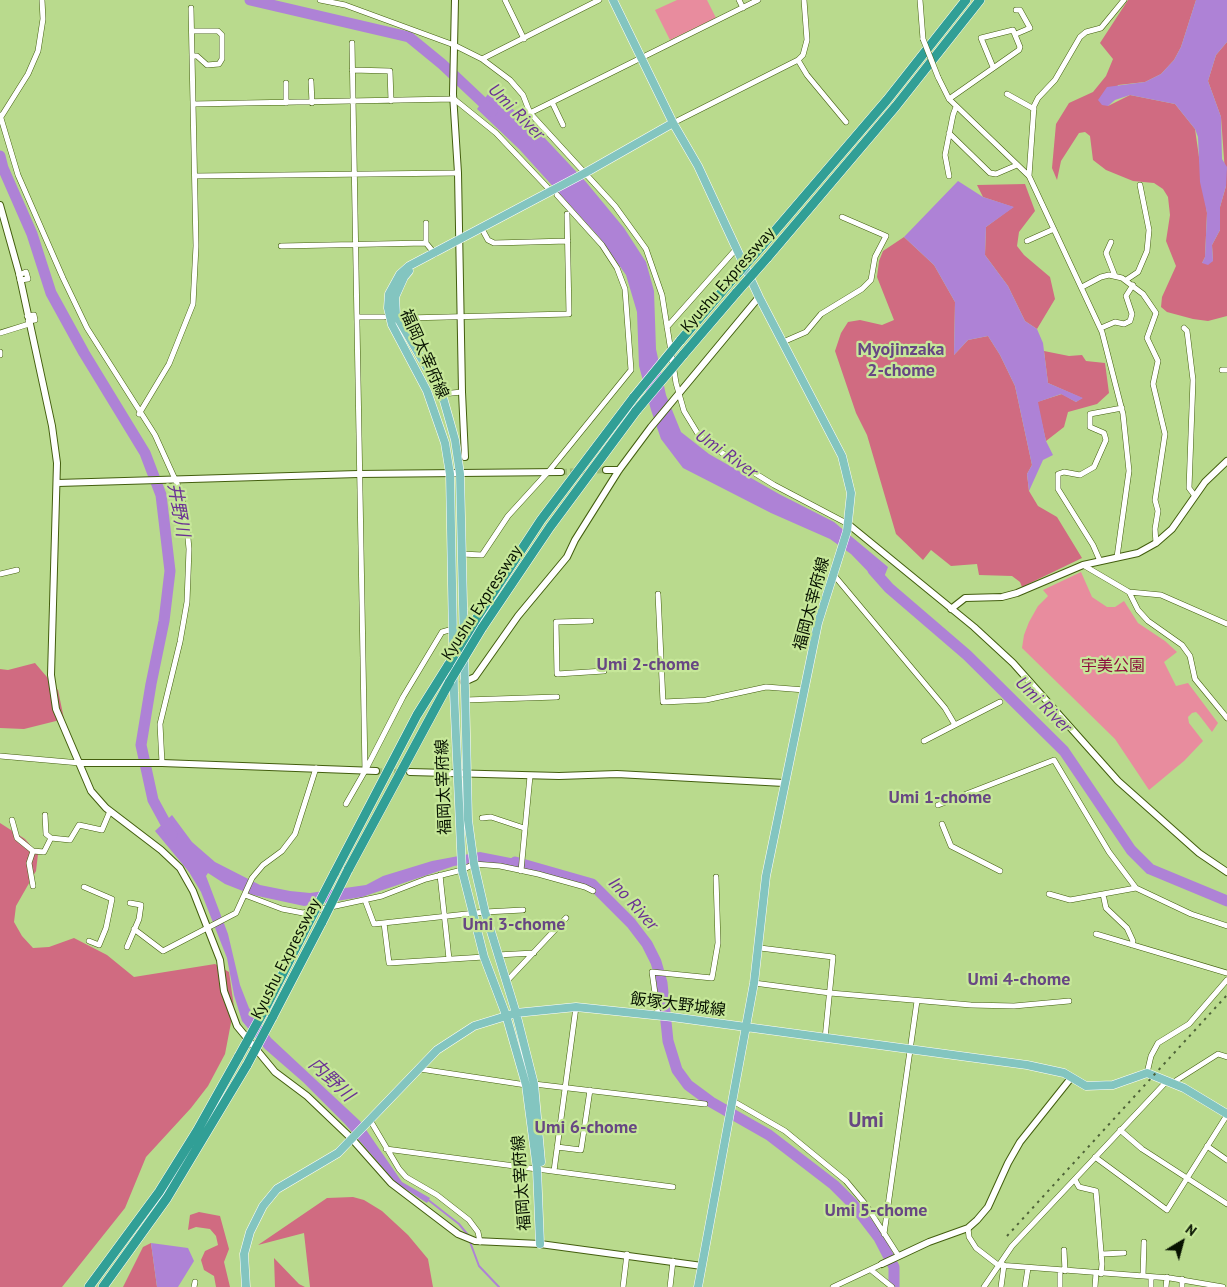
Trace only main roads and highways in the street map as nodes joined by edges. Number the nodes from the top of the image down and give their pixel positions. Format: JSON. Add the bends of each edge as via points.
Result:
{"nodes":[{"id":1,"x":613,"y":0,"type":"edge"},
{"id":2,"x":966,"y":0,"type":"edge"},
{"id":3,"x":980,"y":0,"type":"edge"},
{"id":4,"x":673,"y":123,"type":"junction"},
{"id":5,"x":420,"y":262,"type":"junction"},
{"id":6,"x":516,"y":1013,"type":"junction"},
{"id":7,"x":506,"y":1015,"type":"junction"},
{"id":8,"x":746,"y":1028,"type":"junction"},
{"id":9,"x":530,"y":1085,"type":"junction"},
{"id":10,"x":1227,"y":1114,"type":"edge"},
{"id":11,"x":540,"y":1244,"type":"road end"},
{"id":12,"x":89,"y":1287,"type":"edge"},
{"id":13,"x":103,"y":1287,"type":"edge"},
{"id":14,"x":246,"y":1287,"type":"edge"},
{"id":15,"x":698,"y":1287,"type":"edge"}],
"edges":[{"from":1,"to":4,"type":"main road"},
{"from":2,"to":12,"type":"highway","name":"Kyushu Expressway","bridge":true,"via":[[887,100],[634,397],[541,520],[409,731],[265,1009],[197,1131],[159,1192]]},
{"from":3,"to":13,"type":"highway","name":"Kyushu Expressway","bridge":true,"via":[[809,210],[636,411],[550,527],[450,681],[247,1065],[167,1198]]},
{"from":4,"to":5,"type":"main road","name":"福岡太宰府線"},
{"from":4,"to":8,"type":"main road","name":"福岡太宰府線","via":[[698,166],[759,297],[842,456],[851,493],[847,528],[818,623],[784,783],[764,890],[760,948]]},
{"from":5,"to":6,"type":"main road","name":"福岡太宰府線","via":[[404,277],[395,297],[395,308],[442,394],[455,440],[460,474],[468,820],[485,912]]},
{"from":5,"to":7,"type":"main road","name":"福岡太宰府線","via":[[408,266],[394,283],[389,294],[389,315],[428,391],[450,474],[462,870],[484,957]]},
{"from":6,"to":7,"type":"main road","name":"飯塚大野城線"},
{"from":6,"to":8,"type":"main road","name":"飯塚大野城線","via":[[576,1007]]},
{"from":6,"to":9,"type":"main road","name":"福岡太宰府線"},
{"from":7,"to":9,"type":"main road","name":"福岡太宰府線"},
{"from":7,"to":14,"type":"main road","name":"飯塚大野城線","via":[[458,1034],[437,1050],[326,1162],[284,1184],[267,1201],[246,1242]]},
{"from":8,"to":10,"type":"main road","name":"飯塚大野城線","via":[[1028,1065],[1064,1073],[1086,1086],[1113,1085],[1147,1073],[1171,1082]]},
{"from":8,"to":15,"type":"main road","name":"福岡太宰府線"},
{"from":9,"to":11,"type":"main road","name":"福岡太宰府線","via":[[540,1169]]}]}
